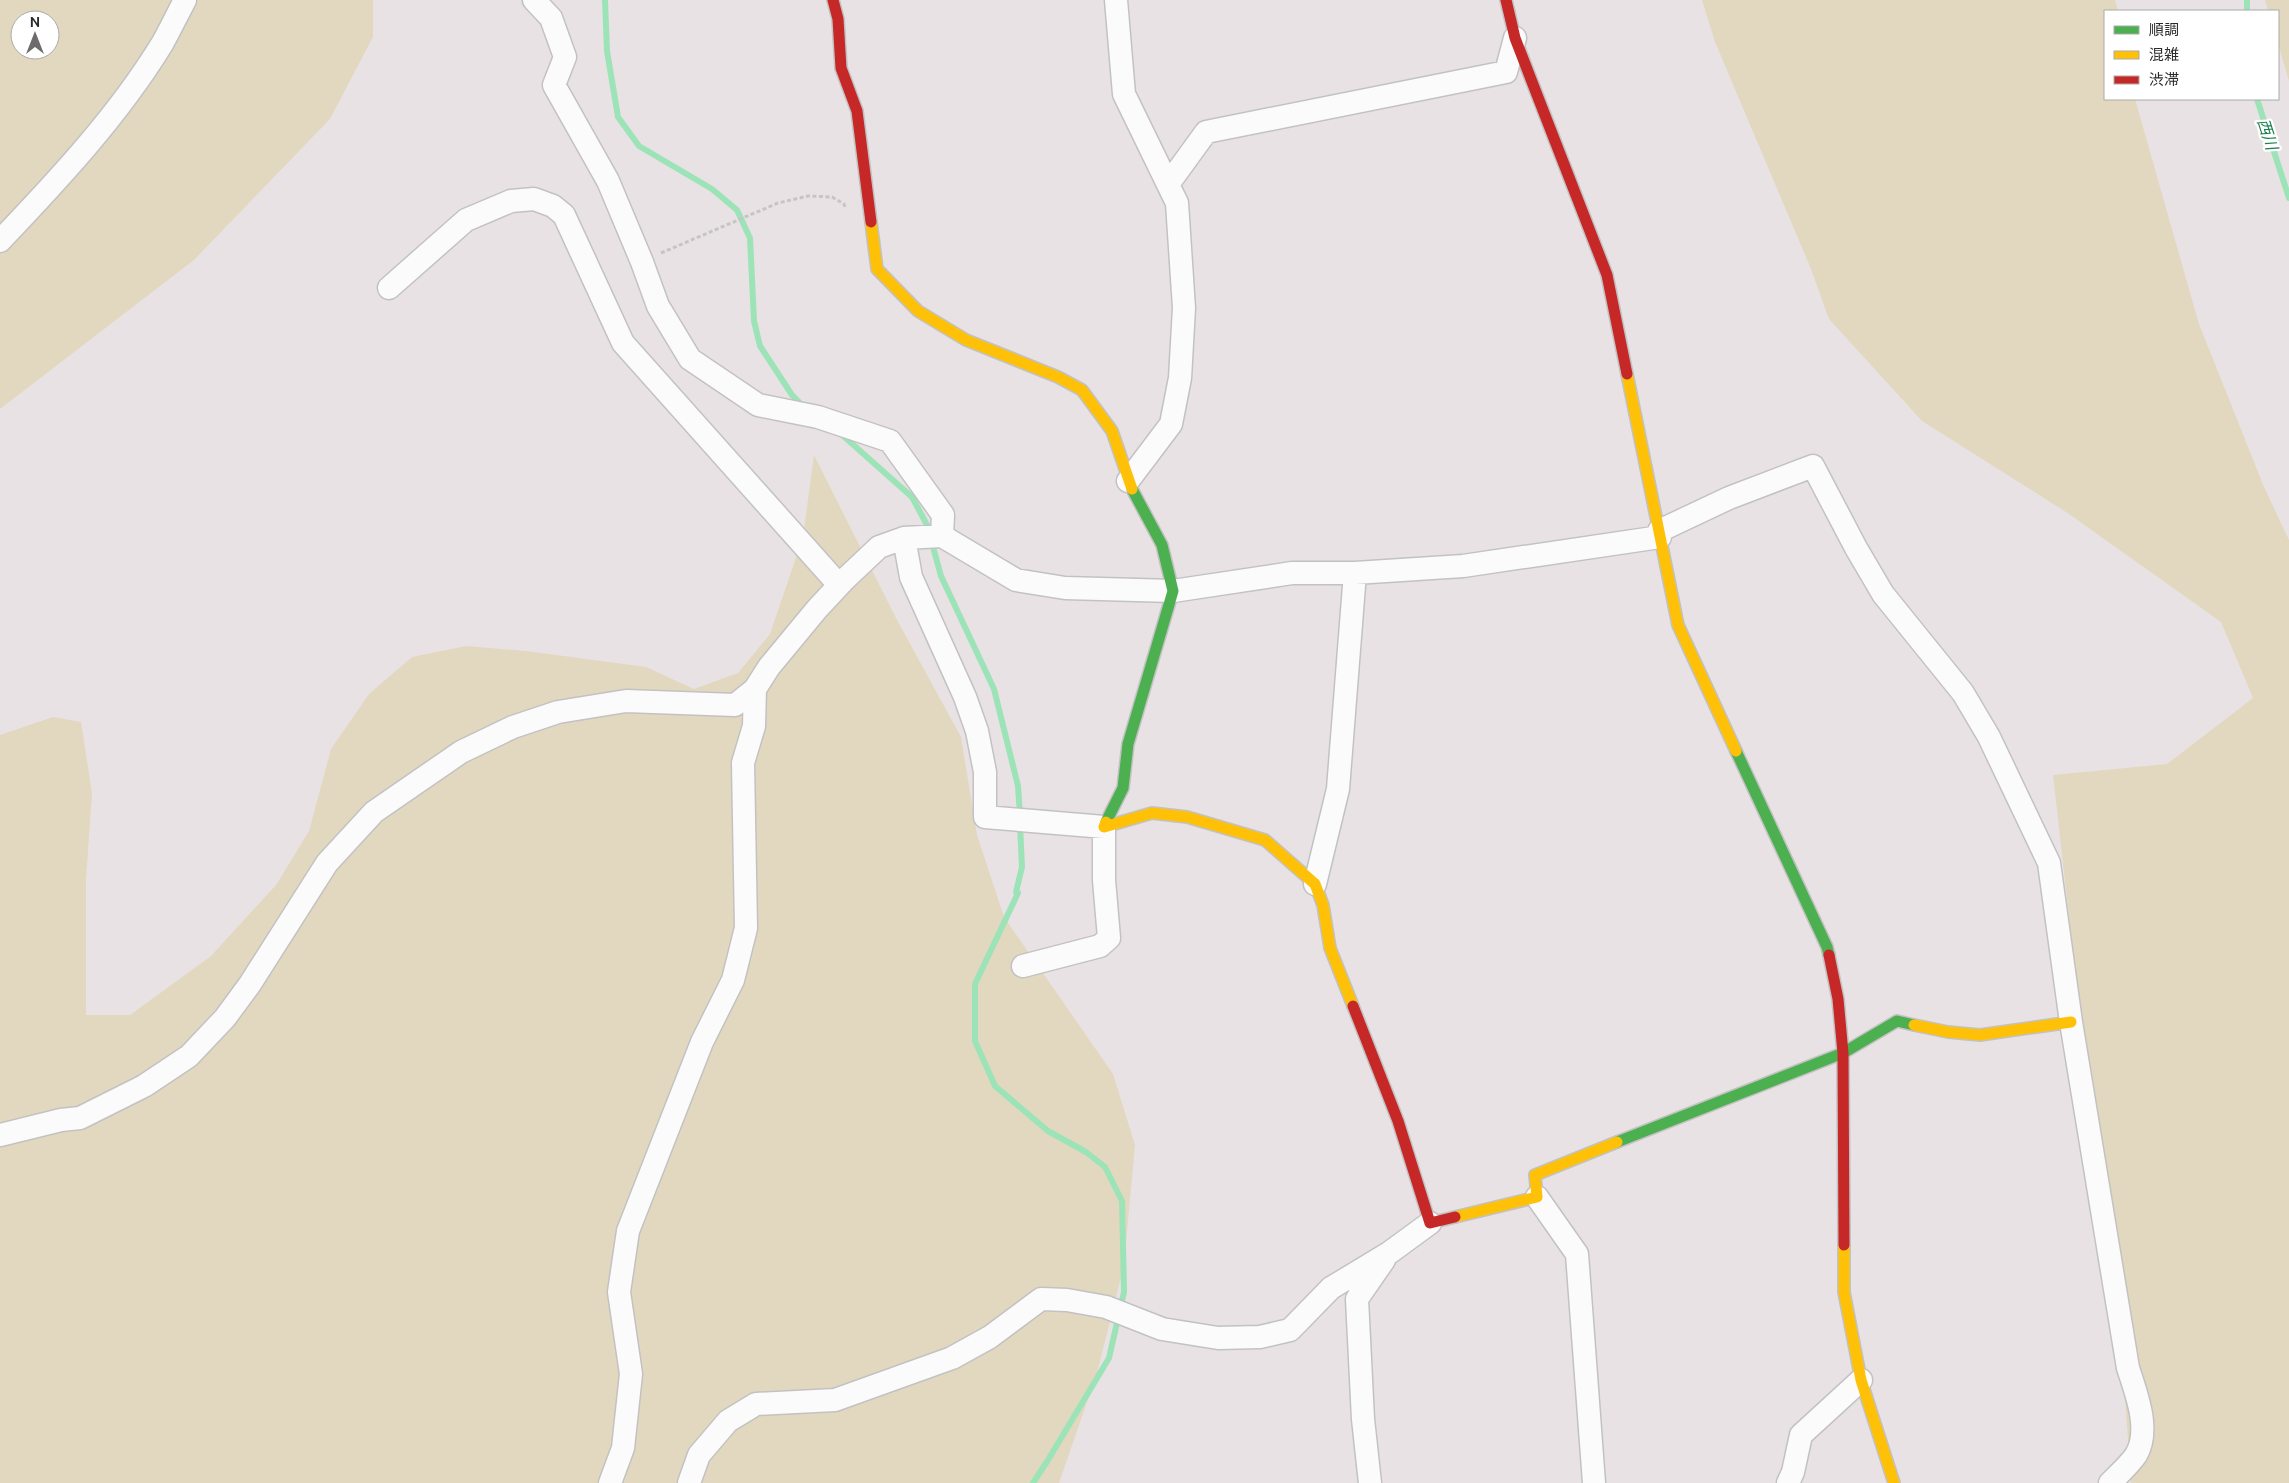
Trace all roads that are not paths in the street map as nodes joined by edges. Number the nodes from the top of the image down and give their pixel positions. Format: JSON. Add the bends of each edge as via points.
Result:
{"nodes":[{"id":1,"x":184,"y":0,"type":"edge"},
{"id":2,"x":534,"y":0,"type":"edge"},
{"id":3,"x":833,"y":0,"type":"edge"},
{"id":4,"x":1116,"y":0,"type":"edge"},
{"id":5,"x":1506,"y":0,"type":"edge"},
{"id":6,"x":1514,"y":38,"type":"junction"},
{"id":7,"x":1169,"y":183,"type":"junction"},
{"id":8,"x":0,"y":241,"type":"edge"},
{"id":9,"x":389,"y":288,"type":"dead end"},
{"id":10,"x":1128,"y":480,"type":"junction"},
{"id":11,"x":1659,"y":534,"type":"junction"},
{"id":12,"x":942,"y":536,"type":"junction"},
{"id":13,"x":904,"y":538,"type":"junction"},
{"id":14,"x":1355,"y":573,"type":"junction"},
{"id":15,"x":839,"y":585,"type":"junction"},
{"id":16,"x":1173,"y":591,"type":"junction"},
{"id":17,"x":755,"y":689,"type":"junction"},
{"id":18,"x":1104,"y":827,"type":"junction"},
{"id":19,"x":1314,"y":884,"type":"junction"},
{"id":20,"x":1023,"y":966,"type":"dead end"},
{"id":21,"x":2071,"y":1022,"type":"junction"},
{"id":22,"x":1843,"y":1053,"type":"junction"},
{"id":23,"x":0,"y":1135,"type":"edge"},
{"id":24,"x":1538,"y":1197,"type":"junction"},
{"id":25,"x":1430,"y":1223,"type":"junction"},
{"id":26,"x":1389,"y":1252,"type":"junction"},
{"id":27,"x":1861,"y":1380,"type":"junction"},
{"id":28,"x":610,"y":1483,"type":"edge"},
{"id":29,"x":689,"y":1483,"type":"edge"},
{"id":30,"x":1370,"y":1483,"type":"edge"},
{"id":31,"x":1594,"y":1483,"type":"edge"},
{"id":32,"x":1788,"y":1483,"type":"edge"},
{"id":33,"x":1894,"y":1483,"type":"edge"},
{"id":34,"x":2110,"y":1483,"type":"edge"}],
"edges":[{"from":1,"to":8,"type":"street","via":[[162,44],[122,103]]},
{"from":2,"to":12,"type":"street","via":[[551,18],[565,57],[554,86],[608,181],[658,306],[690,359],[758,405],[818,418],[890,441],[943,515]]},
{"from":3,"to":10,"type":"street","via":[[838,19],[841,68],[857,111],[877,269],[918,311],[966,340],[1058,376],[1082,390],[1112,431]]},
{"from":4,"to":7,"type":"street","via":[[1124,94]]},
{"from":5,"to":6,"type":"street"},
{"from":6,"to":7,"type":"street","via":[[1506,72],[1206,132]]},
{"from":6,"to":11,"type":"street","via":[[1607,275]]},
{"from":7,"to":10,"type":"street","via":[[1177,203],[1184,308],[1180,378],[1171,424]]},
{"from":9,"to":15,"type":"street","via":[[466,220],[511,202],[534,199],[553,206],[564,215],[623,343]]},
{"from":10,"to":16,"type":"street","via":[[1162,545]]},
{"from":11,"to":14,"type":"street","via":[[1463,566]]},
{"from":11,"to":21,"type":"street","via":[[1729,498],[1813,466],[1883,594],[1963,693],[1989,737],[2049,862]]},
{"from":11,"to":22,"type":"street","via":[[1678,625],[1827,947],[1838,999]]},
{"from":12,"to":13,"type":"street"},
{"from":12,"to":16,"type":"street","via":[[1016,580],[1065,588]]},
{"from":13,"to":15,"type":"street","via":[[879,547]]},
{"from":13,"to":18,"type":"street","via":[[911,577],[977,731],[985,772],[985,817]]},
{"from":14,"to":16,"type":"street","via":[[1292,573]]},
{"from":14,"to":19,"type":"street","via":[[1338,789]]},
{"from":15,"to":17,"type":"street","via":[[769,667]]},
{"from":16,"to":18,"type":"street","via":[[1128,744],[1123,788]]},
{"from":17,"to":23,"type":"street","via":[[735,704],[626,701],[558,712],[512,727],[462,752],[374,812],[327,863],[250,984],[225,1018],[189,1056],[144,1086],[80,1118]]},
{"from":17,"to":28,"type":"street","via":[[754,726],[743,763],[746,928],[733,980],[702,1042],[628,1231],[618,1292],[631,1374],[623,1448]]},
{"from":18,"to":19,"type":"street","via":[[1152,812],[1187,816],[1265,840]]},
{"from":18,"to":20,"type":"street","via":[[1109,938],[1100,946]]},
{"from":19,"to":25,"type":"street","via":[[1323,905],[1330,948],[1398,1121]]},
{"from":21,"to":22,"type":"street","via":[[1980,1035],[1897,1022]]},
{"from":21,"to":34,"type":"street","via":[[2128,1368],[2142,1412],[2141,1442],[2136,1454]]},
{"from":22,"to":24,"type":"street","via":[[1535,1175]]},
{"from":22,"to":27,"type":"street","via":[[1844,1292]]},
{"from":24,"to":25,"type":"street"},
{"from":24,"to":31,"type":"street","via":[[1576,1254]]},
{"from":25,"to":26,"type":"street"},
{"from":26,"to":29,"type":"street","via":[[1331,1288],[1290,1330],[1260,1337],[1218,1338],[1162,1329],[1106,1307],[1066,1300],[1041,1300],[990,1337],[952,1358],[835,1400],[756,1404],[728,1420],[699,1455]]},
{"from":26,"to":30,"type":"street","via":[[1357,1300]]},
{"from":27,"to":32,"type":"street","via":[[1801,1435]]},
{"from":27,"to":33,"type":"street"}]}
